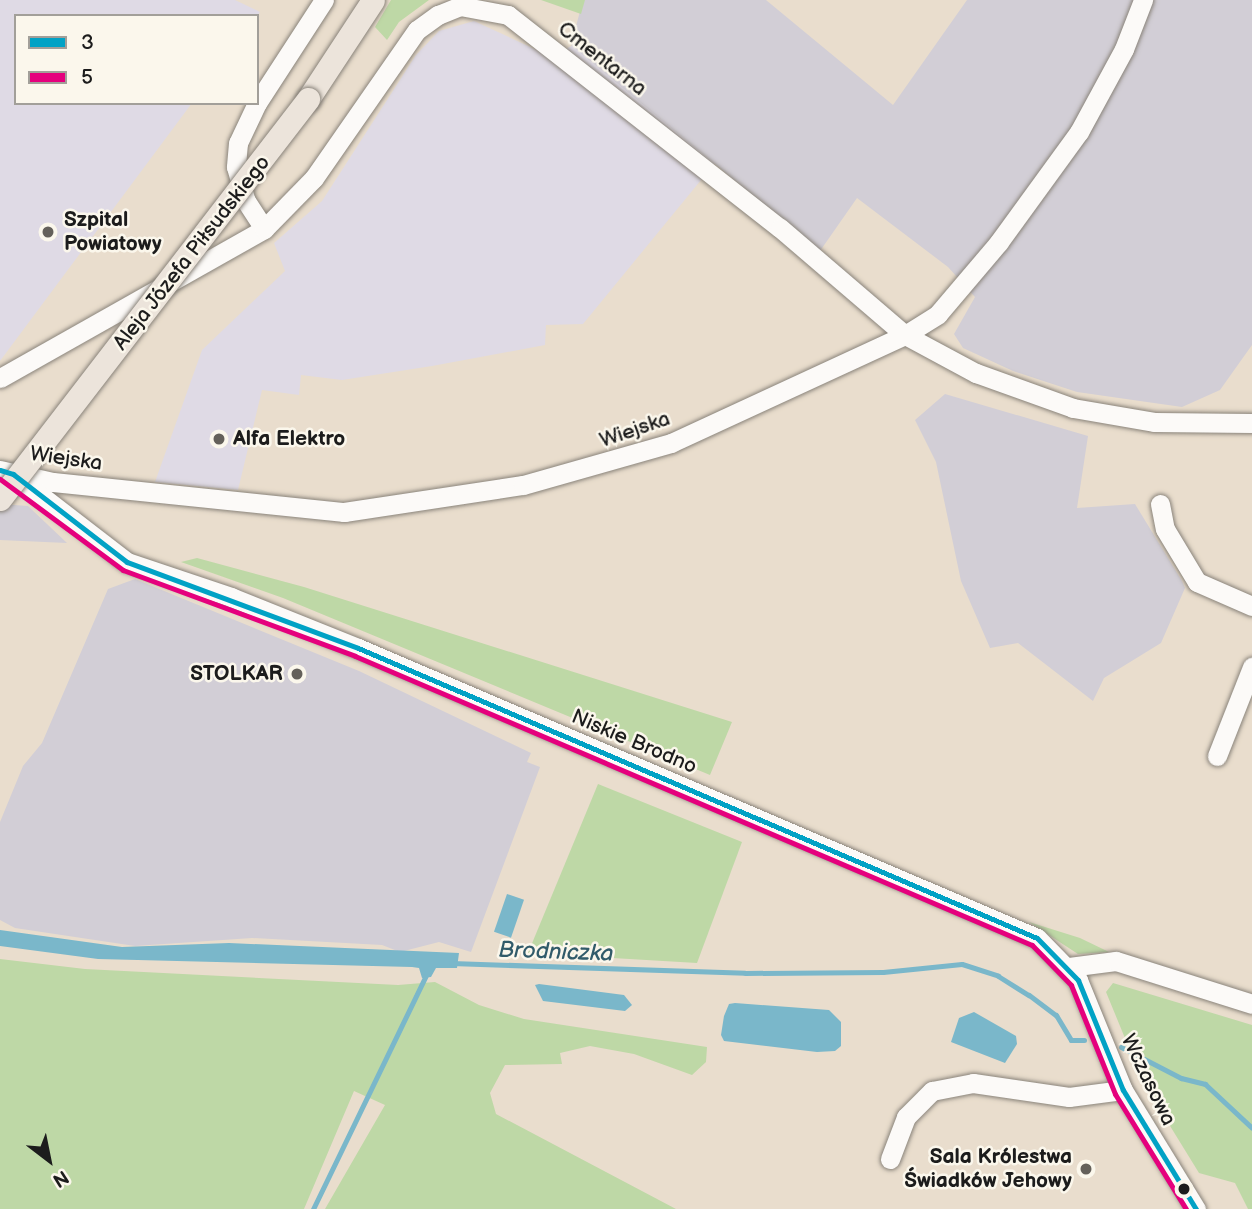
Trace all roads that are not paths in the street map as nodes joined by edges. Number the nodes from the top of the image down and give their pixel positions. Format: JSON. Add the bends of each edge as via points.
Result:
{"nodes":[{"id":1,"x":324,"y":0,"type":"edge"},
{"id":2,"x":373,"y":0,"type":"edge"},
{"id":3,"x":1143,"y":0,"type":"edge"},
{"id":4,"x":259,"y":100,"type":"edge"},
{"id":5,"x":256,"y":105,"type":"edge"},
{"id":6,"x":264,"y":229,"type":"junction"},
{"id":7,"x":905,"y":335,"type":"junction"},
{"id":8,"x":0,"y":378,"type":"edge"},
{"id":9,"x":1252,"y":423,"type":"edge"},
{"id":10,"x":7,"y":472,"type":"edge"},
{"id":11,"x":0,"y":499,"type":"edge"},
{"id":12,"x":1160,"y":504,"type":"dead end"},
{"id":13,"x":1252,"y":606,"type":"edge"},
{"id":14,"x":1252,"y":667,"type":"edge"},
{"id":15,"x":1217,"y":756,"type":"dead end"},
{"id":16,"x":1069,"y":967,"type":"junction"},
{"id":17,"x":1252,"y":1004,"type":"edge"},
{"id":18,"x":1123,"y":1090,"type":"junction"},
{"id":19,"x":890,"y":1159,"type":"dead end"},
{"id":20,"x":1196,"y":1209,"type":"edge"}],
"edges":[{"from":1,"to":4,"type":"street"},
{"from":2,"to":11,"type":"main road","name":"Aleja Józefa Piłsudskiego","bridge":true,"via":[[308,99]]},
{"from":3,"to":7,"type":"street","name":"Wiejska","via":[[1105,88],[1044,183],[957,295]]},
{"from":5,"to":6,"type":"street","via":[[239,143],[236,167],[246,201]]},
{"from":6,"to":7,"type":"street","name":"Cmentarna","via":[[314,178],[417,30],[460,6],[484,8],[508,15],[556,50]]},
{"from":6,"to":8,"type":"street","name":"Cmentarna"},
{"from":7,"to":9,"type":"street","via":[[976,373],[1073,408],[1154,422]]},
{"from":7,"to":10,"type":"street","name":"Wiejska","via":[[671,443],[523,485],[390,508],[302,511]]},
{"from":10,"to":16,"type":"street","name":"Niskie Brodno","via":[[127,562],[358,648],[1014,926],[1037,938]]},
{"from":12,"to":13,"type":"street","via":[[1165,528],[1198,582]]},
{"from":14,"to":15,"type":"street"},
{"from":16,"to":17,"type":"street","via":[[1116,961]]},
{"from":16,"to":18,"type":"street","name":"Wczasowa"},
{"from":18,"to":19,"type":"street","via":[[1069,1097],[973,1083],[932,1091],[906,1117]]},
{"from":18,"to":20,"type":"street","name":"Wczasowa"}]}
